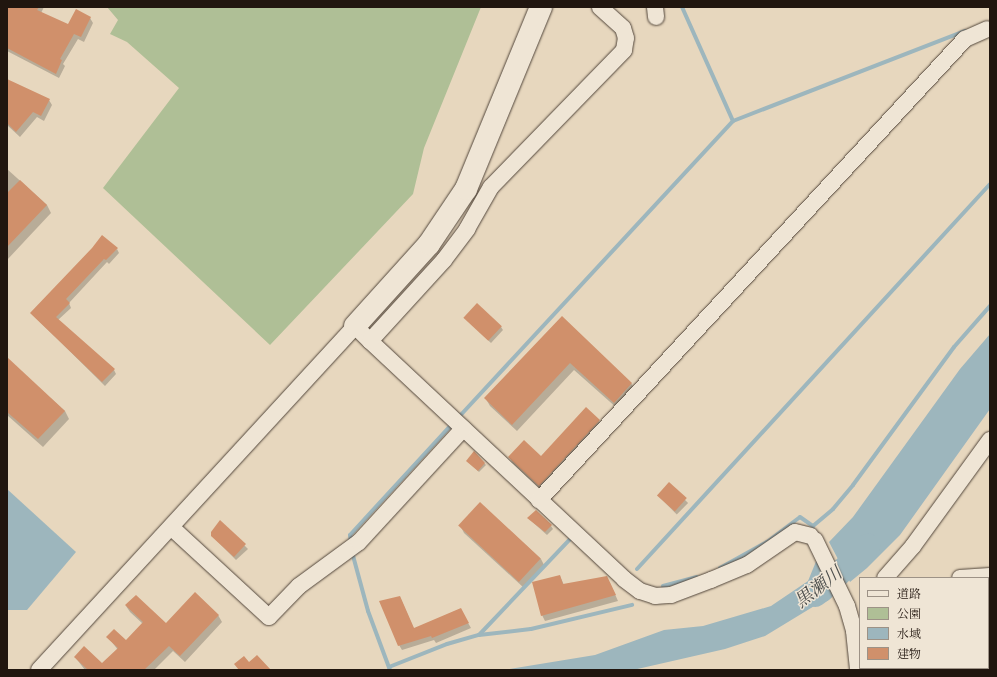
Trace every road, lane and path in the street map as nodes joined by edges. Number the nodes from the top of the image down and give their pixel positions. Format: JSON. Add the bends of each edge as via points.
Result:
{"nodes":[{"id":1,"x":541,"y":7,"type":"edge"},
{"id":2,"x":600,"y":7,"type":"edge"},
{"id":3,"x":986,"y":29,"type":"dead end"},
{"id":4,"x":355,"y":326,"type":"junction"},
{"id":5,"x":370,"y":341,"type":"junction"},
{"id":6,"x":462,"y":429,"type":"junction"},
{"id":7,"x":990,"y":440,"type":"edge"},
{"id":8,"x":539,"y":500,"type":"junction"},
{"id":9,"x":171,"y":527,"type":"junction"},
{"id":10,"x":990,"y":576,"type":"edge"},
{"id":11,"x":886,"y":577,"type":"edge"},
{"id":12,"x":975,"y":577,"type":"edge"},
{"id":13,"x":852,"y":606,"type":"edge"},
{"id":14,"x":39,"y":670,"type":"edge"},
{"id":15,"x":858,"y":670,"type":"edge"}],
"edges":[{"from":1,"to":4,"type":"street","via":[[466,189],[429,244]]},
{"from":2,"to":5,"type":"street","via":[[623,28],[626,38],[624,50],[491,187],[467,229],[444,260]]},
{"from":3,"to":8,"type":"street","via":[[965,39]]},
{"from":4,"to":5,"type":"street"},
{"from":4,"to":9,"type":"street"},
{"from":5,"to":6,"type":"street"},
{"from":6,"to":8,"type":"street"},
{"from":6,"to":9,"type":"street","via":[[359,542],[299,586],[269,617]]},
{"from":7,"to":11,"type":"street","via":[[913,546]]},
{"from":8,"to":13,"type":"street","via":[[640,591],[655,596],[671,595],[712,580],[747,564],[796,532],[813,538]]},
{"from":9,"to":14,"type":"street"},
{"from":10,"to":12,"type":"street"},
{"from":13,"to":15,"type":"street"}]}
